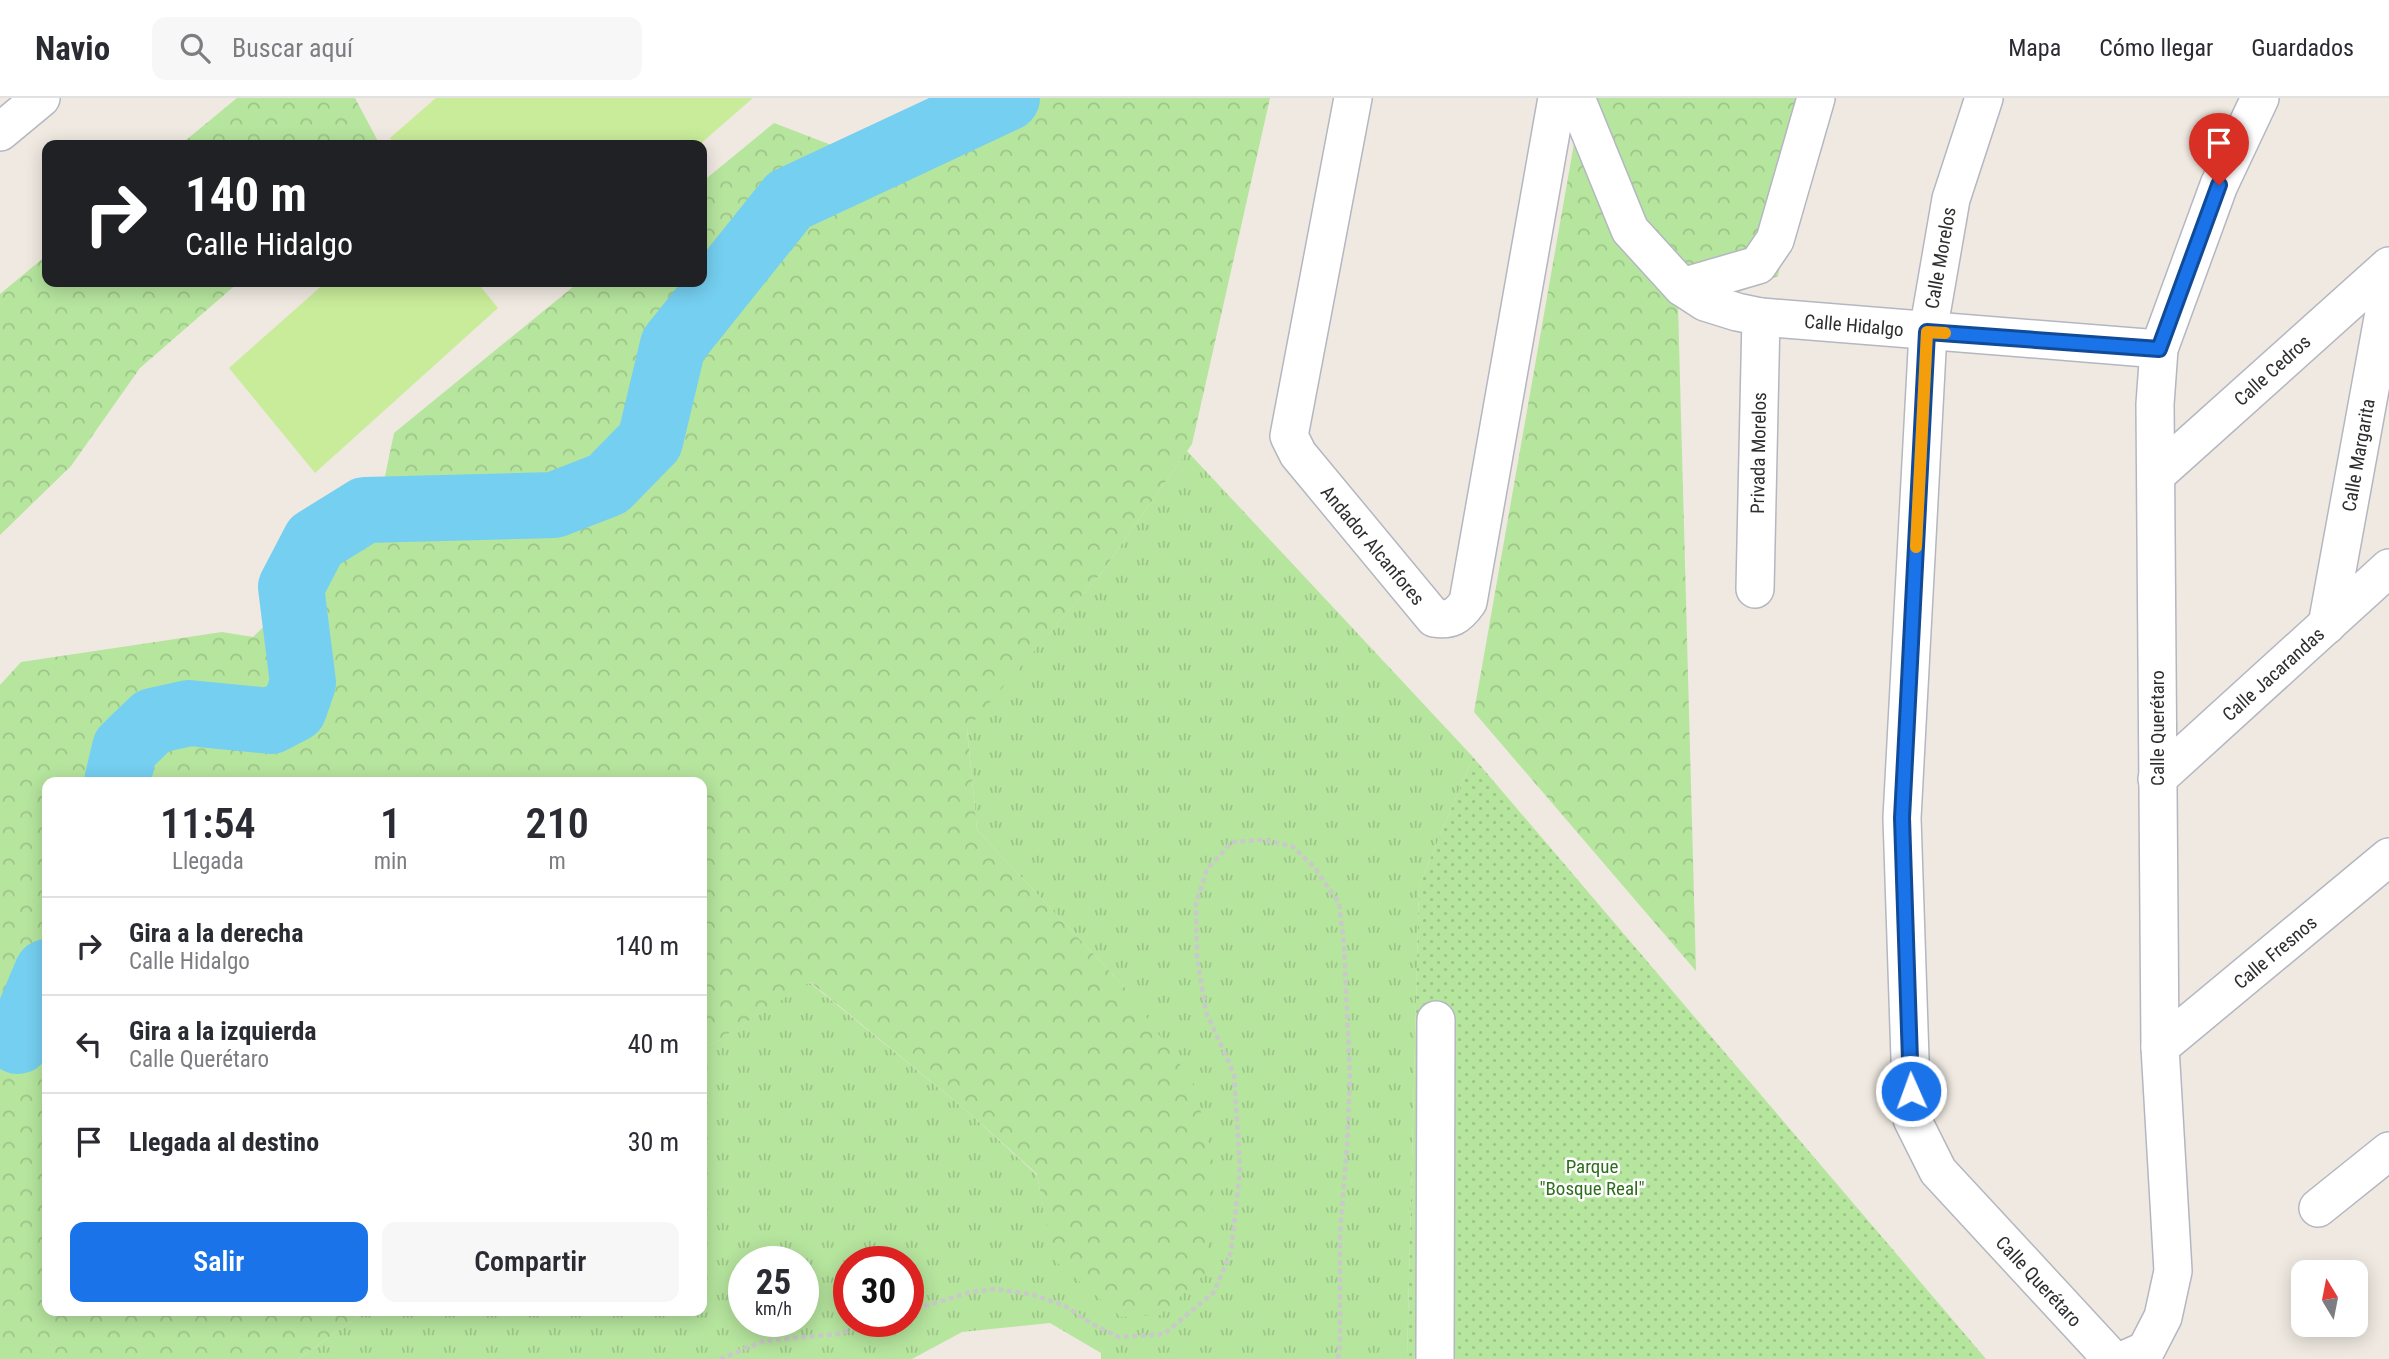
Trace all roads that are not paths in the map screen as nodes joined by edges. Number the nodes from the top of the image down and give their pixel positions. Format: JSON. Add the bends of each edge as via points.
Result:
{"nodes":[{"id":1,"x":41,"y":98,"type":"edge"},
{"id":2,"x":1353,"y":98,"type":"edge"},
{"id":3,"x":1557,"y":98,"type":"edge"},
{"id":4,"x":1576,"y":98,"type":"edge"},
{"id":5,"x":1816,"y":98,"type":"edge"},
{"id":6,"x":1984,"y":98,"type":"edge"},
{"id":7,"x":2260,"y":98,"type":"edge"},
{"id":8,"x":0,"y":132,"type":"edge"},
{"id":9,"x":2389,"y":266,"type":"edge"},
{"id":10,"x":2389,"y":285,"type":"edge"},
{"id":11,"x":1682,"y":287,"type":"junction"},
{"id":12,"x":1761,"y":317,"type":"junction"},
{"id":13,"x":1927,"y":332,"type":"junction"},
{"id":14,"x":2159,"y":349,"type":"junction"},
{"id":15,"x":2156,"y":475,"type":"junction"},
{"id":16,"x":2389,"y":568,"type":"edge"},
{"id":17,"x":1755,"y":589,"type":"dead end"},
{"id":18,"x":2327,"y":625,"type":"junction"},
{"id":19,"x":2157,"y":779,"type":"junction"},
{"id":20,"x":2389,"y":857,"type":"edge"},
{"id":21,"x":1436,"y":1020,"type":"dead end"},
{"id":22,"x":2160,"y":1047,"type":"junction"},
{"id":23,"x":2389,"y":1151,"type":"edge"},
{"id":24,"x":1938,"y":1171,"type":"joint"},
{"id":25,"x":2318,"y":1208,"type":"dead end"},
{"id":26,"x":1435,"y":1359,"type":"edge"},
{"id":27,"x":2112,"y":1359,"type":"edge"},
{"id":28,"x":2126,"y":1359,"type":"edge"}],
"edges":[{"from":1,"to":8,"type":"street"},
{"from":2,"to":3,"type":"street","name":"Andador Alcanfores","via":[[1289,436],[1298,454],[1434,618],[1445,620],[1458,616],[1468,602]]},
{"from":4,"to":11,"type":"street","via":[[1630,230]]},
{"from":5,"to":11,"type":"street","via":[[1775,240],[1758,265]]},
{"from":6,"to":13,"type":"street","name":"Calle Morelos","via":[[1951,199]]},
{"from":7,"to":14,"type":"street","name":"Calle Querétaro","via":[[2219,185]]},
{"from":9,"to":15,"type":"street","name":"Calle Cedros"},
{"from":10,"to":18,"type":"street","name":"Calle Margarita"},
{"from":11,"to":12,"type":"street","name":"Calle Hidalgo","via":[[1705,302]]},
{"from":12,"to":13,"type":"street","name":"Calle Hidalgo"},
{"from":12,"to":17,"type":"street","name":"Privada Morelos"},
{"from":13,"to":14,"type":"street","name":"Calle Hidalgo"},
{"from":13,"to":24,"type":"street","name":"Calle Morelos","via":[[1902,818],[1912,1119]]},
{"from":14,"to":15,"type":"street","name":"Calle Querétaro"},
{"from":15,"to":19,"type":"street","name":"Calle Querétaro"},
{"from":16,"to":18,"type":"street","name":"Calle Jacarandas"},
{"from":18,"to":19,"type":"street","name":"Calle Jacarandas"},
{"from":19,"to":22,"type":"street","name":"Calle Querétaro"},
{"from":20,"to":22,"type":"street","name":"Calle Fresnos"},
{"from":21,"to":26,"type":"street"},
{"from":22,"to":28,"type":"street","name":"Calle Querétaro","via":[[2173,1271],[2163,1317],[2146,1350]]},
{"from":23,"to":25,"type":"street"},
{"from":24,"to":27,"type":"street","name":"Calle Querétaro"}]}
